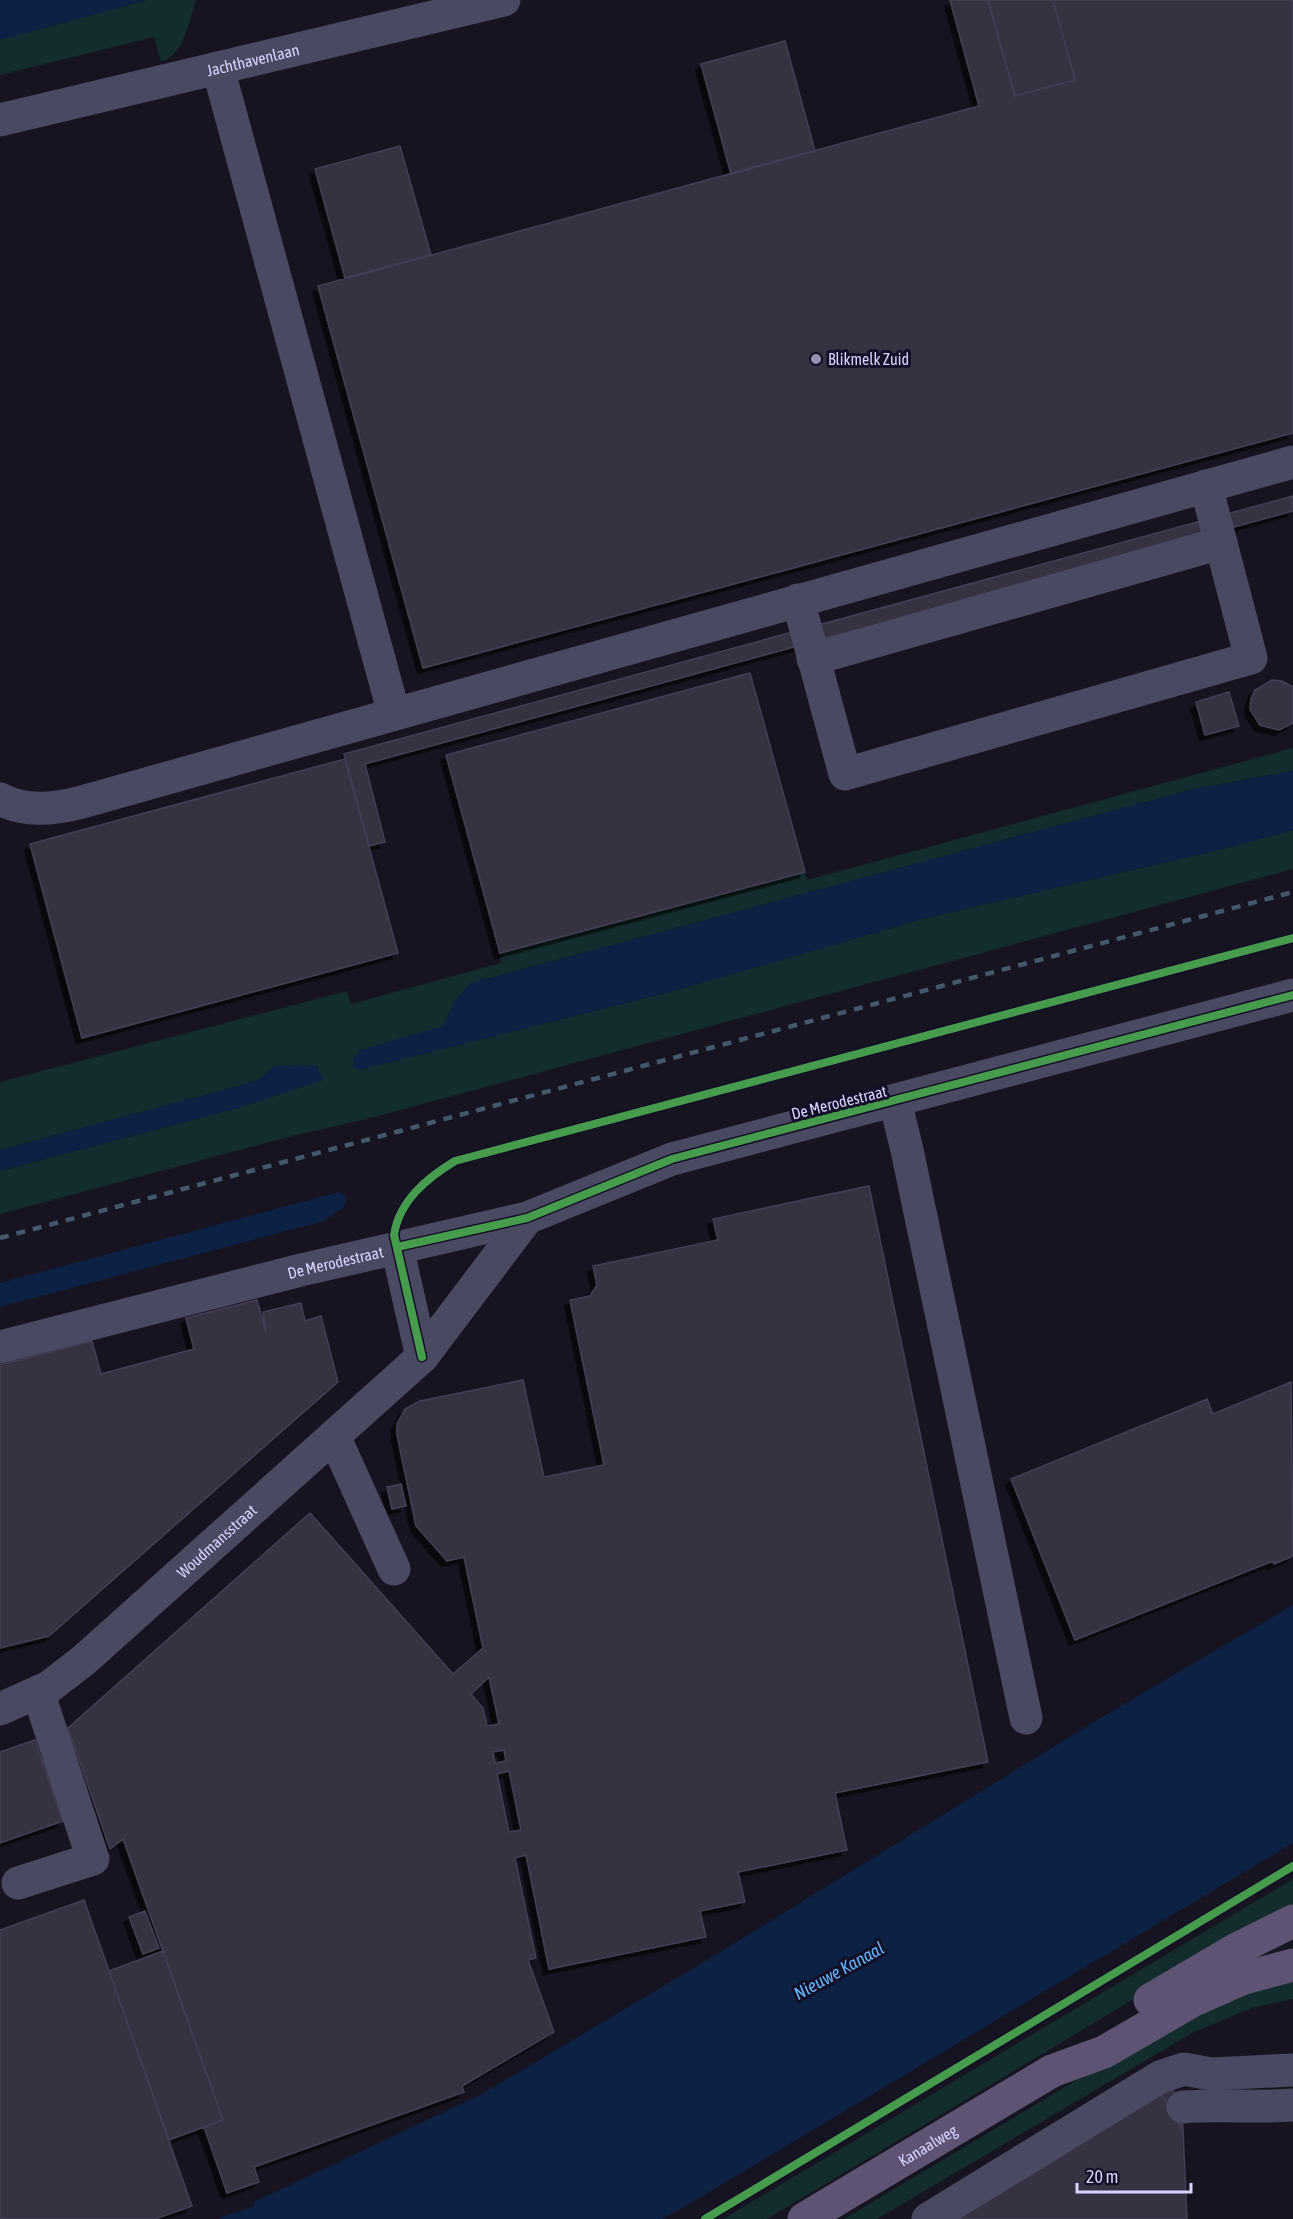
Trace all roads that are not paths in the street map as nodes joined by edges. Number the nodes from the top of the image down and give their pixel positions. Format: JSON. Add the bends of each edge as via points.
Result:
{"nodes":[{"id":1,"x":504,"y":0,"type":"edge"},
{"id":2,"x":218,"y":68,"type":"junction"},
{"id":3,"x":3,"y":123,"type":"edge"},
{"id":4,"x":1293,"y":462,"type":"edge"},
{"id":5,"x":1206,"y":486,"type":"junction"},
{"id":6,"x":1221,"y":543,"type":"junction"},
{"id":7,"x":798,"y":600,"type":"junction"},
{"id":8,"x":813,"y":659,"type":"junction"},
{"id":9,"x":394,"y":714,"type":"junction"},
{"id":10,"x":0,"y":799,"type":"edge"},
{"id":11,"x":1293,"y":995,"type":"edge"},
{"id":12,"x":895,"y":1101,"type":"junction"},
{"id":13,"x":527,"y":1218,"type":"junction"},
{"id":14,"x":397,"y":1247,"type":"junction"},
{"id":15,"x":0,"y":1347,"type":"edge"},
{"id":16,"x":422,"y":1357,"type":"junction"},
{"id":17,"x":334,"y":1436,"type":"junction"},
{"id":18,"x":394,"y":1569,"type":"dead end"},
{"id":19,"x":38,"y":1692,"type":"junction"},
{"id":20,"x":0,"y":1709,"type":"edge"},
{"id":21,"x":1026,"y":1718,"type":"dead end"},
{"id":22,"x":18,"y":1883,"type":"dead end"},
{"id":23,"x":1293,"y":1921,"type":"edge"},
{"id":24,"x":1293,"y":1965,"type":"edge"},
{"id":25,"x":1293,"y":2070,"type":"edge"},
{"id":26,"x":1052,"y":2071,"type":"junction"},
{"id":27,"x":1211,"y":2074,"type":"junction"},
{"id":28,"x":1293,"y":2105,"type":"edge"},
{"id":29,"x":804,"y":2219,"type":"edge"},
{"id":30,"x":928,"y":2219,"type":"edge"}],
"edges":[{"from":1,"to":2,"type":"street","name":"Jachthavenlaan"},
{"from":2,"to":3,"type":"street","name":"Jachthavenlaan"},
{"from":2,"to":9,"type":"street"},
{"from":4,"to":5,"type":"street"},
{"from":5,"to":6,"type":"street"},
{"from":5,"to":7,"type":"street"},
{"from":6,"to":8,"type":"street"},
{"from":6,"to":8,"type":"street","via":[[1251,658],[857,771],[845,774]]},
{"from":7,"to":8,"type":"street"},
{"from":7,"to":9,"type":"street"},
{"from":9,"to":10,"type":"street","via":[[56,809],[30,808]]},
{"from":11,"to":12,"type":"street","name":"De Merodestraat"},
{"from":12,"to":13,"type":"street","name":"De Merodestraat","via":[[672,1159]]},
{"from":12,"to":21,"type":"street"},
{"from":13,"to":14,"type":"street","name":"De Merodestraat"},
{"from":13,"to":16,"type":"street","name":"Woudmansstraat"},
{"from":14,"to":15,"type":"street","name":"De Merodestraat"},
{"from":14,"to":16,"type":"street"},
{"from":16,"to":17,"type":"street","name":"Woudmansstraat"},
{"from":17,"to":18,"type":"street"},
{"from":17,"to":19,"type":"street","name":"Woudmansstraat","via":[[84,1660]]},
{"from":19,"to":20,"type":"street","name":"Woudmansstraat"},
{"from":19,"to":22,"type":"street","via":[[93,1859]]},
{"from":23,"to":26,"type":"main road","name":"Kanaalweg","via":[[1235,1950],[1094,2033]]},
{"from":24,"to":26,"type":"main road","name":"Kanaalweg","via":[[1234,1982],[1192,2001],[1104,2052]]},
{"from":25,"to":27,"type":"street"},
{"from":26,"to":29,"type":"main road","name":"Kanaalweg"},
{"from":27,"to":28,"type":"street","via":[[1182,2108]]},
{"from":27,"to":30,"type":"street","via":[[1184,2069],[1160,2077]]}]}
